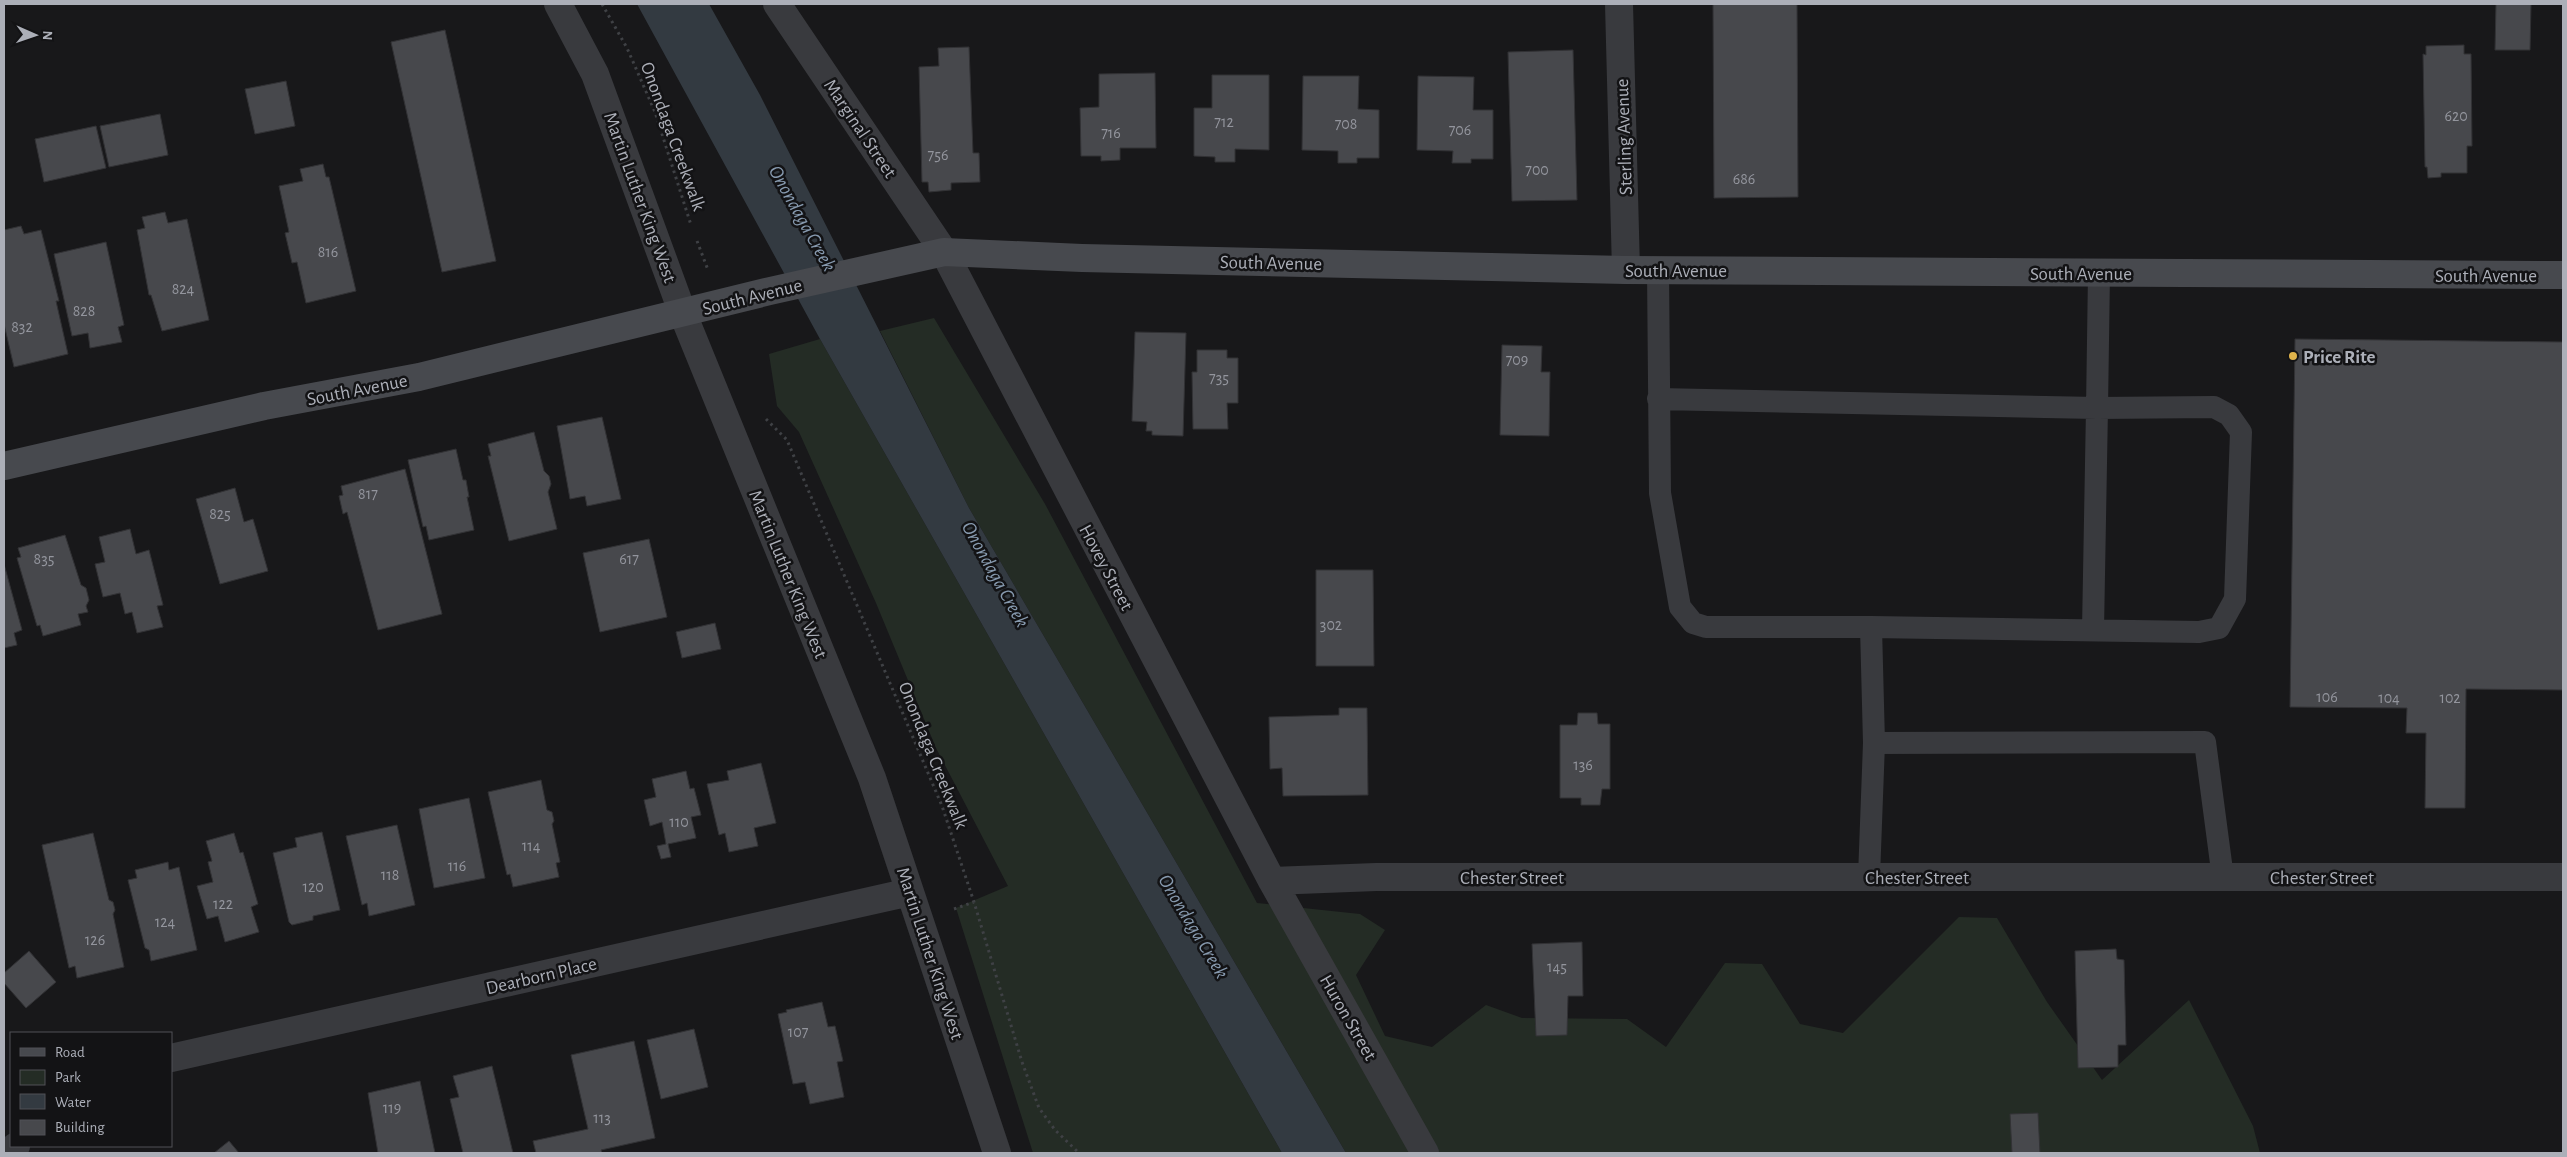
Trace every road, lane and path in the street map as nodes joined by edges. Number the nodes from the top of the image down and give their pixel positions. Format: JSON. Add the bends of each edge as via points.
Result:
{"nodes":[{"id":1,"x":558,"y":4,"type":"edge"},
{"id":2,"x":602,"y":4,"type":"edge"},
{"id":3,"x":777,"y":4,"type":"edge"},
{"id":4,"x":1619,"y":4,"type":"edge"},
{"id":5,"x":691,"y":226,"type":"dead end"},
{"id":6,"x":944,"y":252,"type":"junction"},
{"id":7,"x":1626,"y":270,"type":"junction"},
{"id":8,"x":1658,"y":270,"type":"junction"},
{"id":9,"x":2099,"y":273,"type":"junction"},
{"id":10,"x":2563,"y":275,"type":"edge"},
{"id":11,"x":684,"y":314,"type":"junction"},
{"id":12,"x":1658,"y":399,"type":"junction"},
{"id":13,"x":2097,"y":408,"type":"junction"},
{"id":14,"x":761,"y":414,"type":"dead end"},
{"id":15,"x":4,"y":466,"type":"edge"},
{"id":16,"x":1871,"y":627,"type":"junction"},
{"id":17,"x":2093,"y":630,"type":"junction"},
{"id":18,"x":1874,"y":743,"type":"junction"},
{"id":19,"x":1869,"y":877,"type":"junction"},
{"id":20,"x":2563,"y":877,"type":"edge"},
{"id":21,"x":2224,"y":878,"type":"junction"},
{"id":22,"x":1272,"y":881,"type":"junction"},
{"id":23,"x":910,"y":892,"type":"junction"},
{"id":24,"x":172,"y":1058,"type":"edge"},
{"id":25,"x":997,"y":1153,"type":"edge"},
{"id":26,"x":1079,"y":1153,"type":"edge"},
{"id":27,"x":1425,"y":1153,"type":"edge"}],
"edges":[{"from":1,"to":11,"type":"street","name":"Martin Luther King West","via":[[596,74]]},
{"from":2,"to":5,"type":"path","name":"Onondaga Creekwalk","via":[[627,48],[654,112]]},
{"from":3,"to":6,"type":"street","name":"Marginal Street"},
{"from":4,"to":7,"type":"street","name":"Sterling Avenue"},
{"from":6,"to":7,"type":"main road","name":"South Avenue"},
{"from":6,"to":11,"type":"main road","name":"South Avenue"},
{"from":6,"to":22,"type":"street","name":"Hovey Street"},
{"from":7,"to":8,"type":"main road","name":"South Avenue"},
{"from":8,"to":9,"type":"main road","name":"South Avenue"},
{"from":8,"to":12,"type":"lane"},
{"from":9,"to":10,"type":"main road","name":"South Avenue"},
{"from":9,"to":13,"type":"lane"},
{"from":11,"to":15,"type":"main road","name":"South Avenue","via":[[419,377],[264,406]]},
{"from":11,"to":23,"type":"street","name":"Martin Luther King West","via":[[872,778]]},
{"from":12,"to":13,"type":"lane"},
{"from":12,"to":16,"type":"lane","via":[[1660,493],[1680,607],[1693,623],[1706,627]]},
{"from":13,"to":17,"type":"lane"},
{"from":13,"to":17,"type":"lane","via":[[2214,407],[2229,415],[2241,432],[2235,599],[2219,628],[2199,632]]},
{"from":14,"to":26,"type":"path","name":"Onondaga Creekwalk","via":[[787,440],[942,806],[1039,1108],[1055,1130]]},
{"from":16,"to":17,"type":"lane"},
{"from":16,"to":18,"type":"lane"},
{"from":18,"to":19,"type":"lane"},
{"from":18,"to":21,"type":"lane","via":[[2205,742]]},
{"from":19,"to":21,"type":"street","name":"Chester Street"},
{"from":19,"to":22,"type":"street","name":"Chester Street","via":[[1376,877]]},
{"from":20,"to":21,"type":"street","name":"Chester Street"},
{"from":22,"to":27,"type":"street","name":"Huron Street"},
{"from":23,"to":24,"type":"street","name":"Dearborn Place"},
{"from":23,"to":25,"type":"street","name":"Martin Luther King West"}]}
